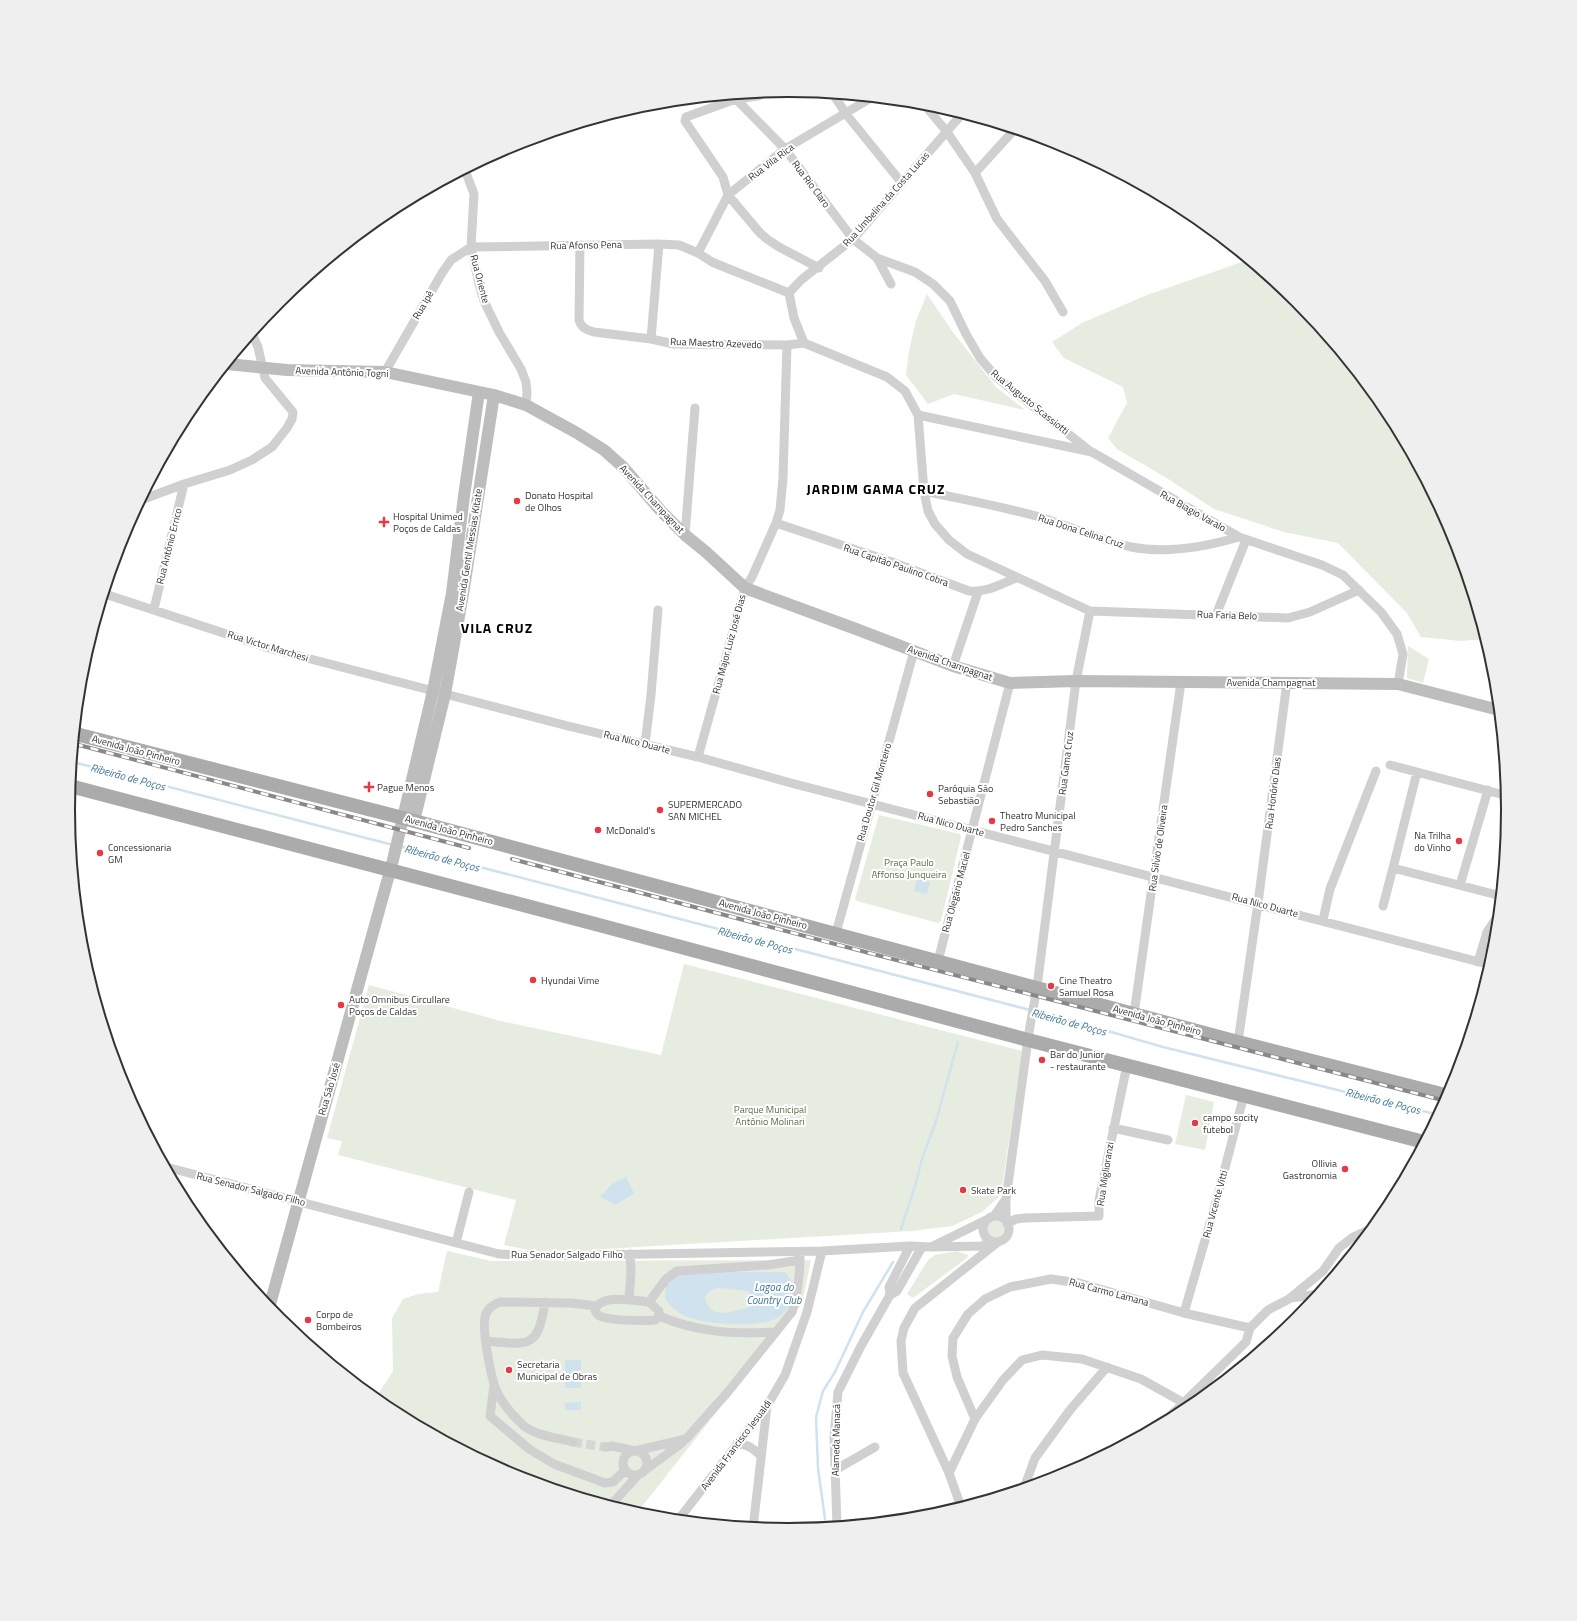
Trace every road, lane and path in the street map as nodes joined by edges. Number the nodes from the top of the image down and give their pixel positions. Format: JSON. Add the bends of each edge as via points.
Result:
{"nodes":[{"id":1,"x":737,"y":99,"type":"edge"},
{"id":2,"x":836,"y":99,"type":"edge"},
{"id":3,"x":727,"y":100,"type":"edge"},
{"id":4,"x":865,"y":102,"type":"edge"},
{"id":5,"x":929,"y":111,"type":"edge"},
{"id":6,"x":846,"y":114,"type":"junction"},
{"id":7,"x":959,"y":118,"type":"edge"},
{"id":8,"x":947,"y":132,"type":"junction"},
{"id":9,"x":1011,"y":133,"type":"edge"},
{"id":10,"x":785,"y":149,"type":"junction"},
{"id":11,"x":975,"y":173,"type":"junction"},
{"id":12,"x":467,"y":174,"type":"edge"},
{"id":13,"x":901,"y":182,"type":"junction"},
{"id":14,"x":728,"y":195,"type":"junction"},
{"id":15,"x":853,"y":239,"type":"junction"},
{"id":16,"x":659,"y":244,"type":"junction"},
{"id":17,"x":580,"y":245,"type":"junction"},
{"id":18,"x":472,"y":247,"type":"junction"},
{"id":19,"x":698,"y":253,"type":"junction"},
{"id":20,"x":877,"y":258,"type":"junction"},
{"id":21,"x":819,"y":268,"type":"junction"},
{"id":22,"x":891,"y":284,"type":"dead end"},
{"id":23,"x":789,"y":293,"type":"junction"},
{"id":24,"x":1064,"y":312,"type":"dead end"},
{"id":25,"x":254,"y":338,"type":"edge"},
{"id":26,"x":651,"y":339,"type":"junction"},
{"id":27,"x":804,"y":343,"type":"junction"},
{"id":28,"x":787,"y":345,"type":"junction"},
{"id":29,"x":232,"y":365,"type":"edge"},
{"id":30,"x":261,"y":368,"type":"junction"},
{"id":31,"x":384,"y":372,"type":"junction"},
{"id":32,"x":479,"y":392,"type":"junction"},
{"id":33,"x":494,"y":395,"type":"junction"},
{"id":34,"x":526,"y":405,"type":"junction"},
{"id":35,"x":695,"y":408,"type":"dead end"},
{"id":36,"x":918,"y":415,"type":"junction"},
{"id":37,"x":1092,"y":452,"type":"junction"},
{"id":38,"x":184,"y":484,"type":"junction"},
{"id":39,"x":924,"y":491,"type":"junction"},
{"id":40,"x":464,"y":496,"type":"junction"},
{"id":41,"x":148,"y":497,"type":"edge"},
{"id":42,"x":476,"y":499,"type":"junction"},
{"id":43,"x":776,"y":523,"type":"junction"},
{"id":44,"x":685,"y":535,"type":"junction"},
{"id":45,"x":1243,"y":538,"type":"junction"},
{"id":46,"x":1016,"y":578,"type":"junction"},
{"id":47,"x":744,"y":588,"type":"junction"},
{"id":48,"x":1359,"y":590,"type":"junction"},
{"id":49,"x":978,"y":592,"type":"junction"},
{"id":50,"x":457,"y":594,"type":"junction"},
{"id":51,"x":109,"y":595,"type":"edge"},
{"id":52,"x":154,"y":609,"type":"junction"},
{"id":53,"x":658,"y":610,"type":"dead end"},
{"id":54,"x":1090,"y":611,"type":"junction"},
{"id":55,"x":1216,"y":614,"type":"junction"},
{"id":56,"x":914,"y":651,"type":"junction"},
{"id":57,"x":953,"y":666,"type":"junction"},
{"id":58,"x":1076,"y":681,"type":"junction"},
{"id":59,"x":1181,"y":682,"type":"junction"},
{"id":60,"x":1287,"y":682,"type":"junction"},
{"id":61,"x":1010,"y":683,"type":"junction"},
{"id":62,"x":1398,"y":684,"type":"junction"},
{"id":63,"x":439,"y":692,"type":"junction"},
{"id":64,"x":1495,"y":709,"type":"edge"},
{"id":65,"x":79,"y":735,"type":"edge"},
{"id":66,"x":645,"y":744,"type":"junction"},
{"id":67,"x":698,"y":757,"type":"junction"},
{"id":68,"x":1390,"y":765,"type":"dead end"},
{"id":69,"x":1376,"y":771,"type":"dead end"},
{"id":70,"x":1417,"y":772,"type":"junction"},
{"id":71,"x":76,"y":787,"type":"edge"},
{"id":72,"x":1488,"y":790,"type":"junction"},
{"id":73,"x":1501,"y":794,"type":"edge"},
{"id":74,"x":871,"y":803,"type":"junction"},
{"id":75,"x":406,"y":823,"type":"junction"},
{"id":76,"x":973,"y":830,"type":"junction"},
{"id":77,"x":1054,"y":851,"type":"junction"},
{"id":78,"x":391,"y":865,"type":"junction"},
{"id":79,"x":1393,"y":868,"type":"junction"},
{"id":80,"x":1154,"y":877,"type":"junction"},
{"id":81,"x":1460,"y":885,"type":"junction"},
{"id":82,"x":1497,"y":895,"type":"edge"},
{"id":83,"x":1258,"y":904,"type":"junction"},
{"id":84,"x":1383,"y":906,"type":"dead end"},
{"id":85,"x":1323,"y":920,"type":"junction"},
{"id":86,"x":1493,"y":924,"type":"edge"},
{"id":87,"x":836,"y":933,"type":"junction"},
{"id":88,"x":938,"y":961,"type":"junction"},
{"id":89,"x":1478,"y":962,"type":"junction"},
{"id":90,"x":1485,"y":964,"type":"edge"},
{"id":91,"x":1037,"y":987,"type":"junction"},
{"id":92,"x":1134,"y":1014,"type":"junction"},
{"id":93,"x":1028,"y":1040,"type":"junction"},
{"id":94,"x":1238,"y":1042,"type":"junction"},
{"id":95,"x":1127,"y":1066,"type":"junction"},
{"id":96,"x":1443,"y":1094,"type":"edge"},
{"id":97,"x":1244,"y":1095,"type":"junction"},
{"id":98,"x":1113,"y":1128,"type":"junction"},
{"id":99,"x":1168,"y":1140,"type":"dead end"},
{"id":100,"x":1420,"y":1141,"type":"edge"},
{"id":101,"x":172,"y":1169,"type":"edge"},
{"id":102,"x":469,"y":1192,"type":"dead end"},
{"id":103,"x":1006,"y":1199,"type":"junction"},
{"id":104,"x":298,"y":1201,"type":"junction"},
{"id":105,"x":990,"y":1218,"type":"junction"},
{"id":106,"x":1007,"y":1223,"type":"junction"},
{"id":107,"x":1364,"y":1232,"type":"edge"},
{"id":108,"x":994,"y":1241,"type":"junction"},
{"id":109,"x":456,"y":1243,"type":"junction"},
{"id":110,"x":910,"y":1246,"type":"junction"},
{"id":111,"x":926,"y":1247,"type":"junction"},
{"id":112,"x":822,"y":1251,"type":"junction"},
{"id":113,"x":630,"y":1254,"type":"junction"},
{"id":114,"x":800,"y":1256,"type":"junction"},
{"id":115,"x":890,"y":1295,"type":"junction"},
{"id":116,"x":1312,"y":1295,"type":"edge"},
{"id":117,"x":1289,"y":1299,"type":"junction"},
{"id":118,"x":270,"y":1300,"type":"edge"},
{"id":119,"x":629,"y":1300,"type":"junction"},
{"id":120,"x":545,"y":1302,"type":"junction"},
{"id":121,"x":649,"y":1302,"type":"junction"},
{"id":122,"x":596,"y":1306,"type":"junction"},
{"id":123,"x":1184,"y":1312,"type":"junction"},
{"id":124,"x":659,"y":1316,"type":"junction"},
{"id":125,"x":1250,"y":1328,"type":"junction"},
{"id":126,"x":775,"y":1332,"type":"junction"},
{"id":127,"x":486,"y":1341,"type":"junction"},
{"id":128,"x":1107,"y":1367,"type":"junction"},
{"id":129,"x":494,"y":1385,"type":"junction"},
{"id":130,"x":1196,"y":1396,"type":"edge"},
{"id":131,"x":1184,"y":1404,"type":"edge"},
{"id":132,"x":767,"y":1406,"type":"junction"},
{"id":133,"x":975,"y":1419,"type":"junction"},
{"id":134,"x":686,"y":1439,"type":"junction"},
{"id":135,"x":573,"y":1442,"type":"tunnel mouth"},
{"id":136,"x":737,"y":1443,"type":"junction"},
{"id":137,"x":605,"y":1447,"type":"tunnel mouth"},
{"id":138,"x":875,"y":1447,"type":"dead end"},
{"id":139,"x":635,"y":1451,"type":"junction"},
{"id":140,"x":761,"y":1456,"type":"junction"},
{"id":141,"x":625,"y":1470,"type":"junction"},
{"id":142,"x":835,"y":1470,"type":"junction"},
{"id":143,"x":641,"y":1473,"type":"junction"},
{"id":144,"x":949,"y":1473,"type":"junction"},
{"id":145,"x":1026,"y":1483,"type":"edge"},
{"id":146,"x":614,"y":1502,"type":"edge"},
{"id":147,"x":960,"y":1503,"type":"edge"},
{"id":148,"x":681,"y":1516,"type":"edge"},
{"id":149,"x":837,"y":1522,"type":"edge"},
{"id":150,"x":754,"y":1523,"type":"edge"}],
"edges":[{"from":1,"to":10,"type":"street","name":"Rua Rio Claro"},
{"from":2,"to":6,"type":"street"},
{"from":3,"to":14,"type":"street","via":[[686,117],[685,121],[723,177]]},
{"from":4,"to":6,"type":"street","name":"Rua Vila Rica"},
{"from":5,"to":8,"type":"street"},
{"from":6,"to":10,"type":"street","name":"Rua Vila Rica"},
{"from":6,"to":13,"type":"street"},
{"from":7,"to":8,"type":"street","name":"Rua Umbelina da Costa Lucas"},
{"from":8,"to":11,"type":"street"},
{"from":8,"to":13,"type":"street","name":"Rua Umbelina da Costa Lucas"},
{"from":9,"to":11,"type":"street"},
{"from":10,"to":14,"type":"street","name":"Rua Vila Rica"},
{"from":10,"to":15,"type":"street","name":"Rua Rio Claro"},
{"from":11,"to":24,"type":"street","via":[[996,219],[1045,281]]},
{"from":12,"to":18,"type":"street","name":"Rua Oriente","via":[[474,194]]},
{"from":13,"to":15,"type":"street","name":"Rua Umbelina da Costa Lucas"},
{"from":14,"to":19,"type":"street","name":"Rua Vila Rica"},
{"from":14,"to":21,"type":"street","via":[[767,239]]},
{"from":15,"to":20,"type":"street","name":"Rua Augusto Scassiotti"},
{"from":15,"to":21,"type":"street","name":"Rua Umbelina da Costa Lucas"},
{"from":16,"to":17,"type":"street","name":"Rua Afonso Pena"},
{"from":16,"to":19,"type":"street","name":"Rua Afonso Pena","via":[[679,245]]},
{"from":16,"to":26,"type":"street"},
{"from":17,"to":18,"type":"street","name":"Rua Afonso Pena"},
{"from":17,"to":26,"type":"street","name":"Rua Maestro Azevedo","via":[[581,326],[594,332]]},
{"from":18,"to":31,"type":"street","name":"Rua Ipê","via":[[451,260]]},
{"from":18,"to":34,"type":"street","name":"Rua Oriente","via":[[484,301],[521,368],[526,382]]},
{"from":19,"to":23,"type":"street","name":"Rua Afonso Pena","via":[[712,262]]},
{"from":20,"to":22,"type":"street"},
{"from":20,"to":37,"type":"street","name":"Rua Augusto Scassiotti","via":[[915,272],[933,284],[950,301],[980,358],[996,377]]},
{"from":21,"to":23,"type":"street","name":"Rua Umbelina da Costa Lucas","via":[[801,280]]},
{"from":23,"to":27,"type":"street","via":[[794,318]]},
{"from":25,"to":30,"type":"street"},
{"from":26,"to":28,"type":"street","name":"Rua Maestro Azevedo","via":[[674,344]]},
{"from":27,"to":28,"type":"street","name":"Rua Maestro Azevedo"},
{"from":27,"to":36,"type":"street","via":[[896,383],[905,391]]},
{"from":28,"to":43,"type":"street","name":"Rua Major Luiz José Dias","via":[[783,478]]},
{"from":29,"to":30,"type":"street","name":"Avenida Antônio Togni"},
{"from":30,"to":31,"type":"street","name":"Avenida Antônio Togni"},
{"from":30,"to":38,"type":"street","via":[[265,378],[293,412],[287,428],[272,448],[252,460],[230,470]]},
{"from":31,"to":32,"type":"street","name":"Avenida Antônio Togni"},
{"from":32,"to":33,"type":"street","name":"Avenida Champagnat"},
{"from":32,"to":40,"type":"street","name":"Avenida Gentil Messias Kitate"},
{"from":33,"to":34,"type":"street","name":"Avenida Champagnat"},
{"from":33,"to":42,"type":"street","name":"Avenida Gentil Messias Kitate"},
{"from":34,"to":44,"type":"street","name":"Avenida Champagnat","via":[[604,450],[623,467]]},
{"from":35,"to":44,"type":"street"},
{"from":36,"to":37,"type":"street","name":"Rua Biagio Varalo"},
{"from":36,"to":39,"type":"street"},
{"from":37,"to":45,"type":"street","name":"Rua Biagio Varalo"},
{"from":38,"to":41,"type":"street"},
{"from":38,"to":52,"type":"street","name":"Rua Antônio Errico"},
{"from":39,"to":45,"type":"street","name":"Rua Dona Celina Cruz","via":[[1035,516],[1131,547],[1185,548]]},
{"from":39,"to":46,"type":"street","via":[[928,511],[949,540],[967,554]]},
{"from":40,"to":42,"type":"street"},
{"from":40,"to":50,"type":"street","name":"Avenida Gentil Messias Kitate"},
{"from":42,"to":50,"type":"street","name":"Avenida Gentil Messias Kitate"},
{"from":43,"to":47,"type":"street","name":"Rua Major Luiz José Dias","via":[[752,578]]},
{"from":43,"to":49,"type":"street","name":"Rua Capitão Paulino Cobra"},
{"from":44,"to":47,"type":"street","name":"Avenida Champagnat"},
{"from":45,"to":48,"type":"street","name":"Rua Biagio Varalo","via":[[1322,565],[1343,576]]},
{"from":45,"to":55,"type":"street"},
{"from":46,"to":49,"type":"street"},
{"from":46,"to":54,"type":"street"},
{"from":47,"to":56,"type":"street","name":"Avenida Champagnat"},
{"from":47,"to":67,"type":"street","name":"Rua Major Luiz José Dias"},
{"from":48,"to":55,"type":"street","name":"Rua Faria Belo","via":[[1310,612],[1288,618]]},
{"from":48,"to":62,"type":"street","name":"Rua Biagio Varalo","via":[[1381,612],[1397,634],[1403,654]]},
{"from":49,"to":57,"type":"street"},
{"from":50,"to":63,"type":"street","name":"Avenida Gentil Messias Kitate"},
{"from":51,"to":52,"type":"street","name":"Rua Victor Marchesi"},
{"from":52,"to":63,"type":"street","name":"Rua Victor Marchesi","via":[[272,649]]},
{"from":53,"to":66,"type":"street","via":[[652,694]]},
{"from":54,"to":55,"type":"street","name":"Rua Faria Belo"},
{"from":54,"to":58,"type":"street","name":"Rua Gama Cruz"},
{"from":56,"to":57,"type":"street","name":"Avenida Champagnat"},
{"from":56,"to":74,"type":"street","name":"Rua Doutor Gil Monteiro"},
{"from":57,"to":61,"type":"street","name":"Avenida Champagnat"},
{"from":58,"to":59,"type":"street","name":"Avenida Champagnat"},
{"from":58,"to":61,"type":"street","name":"Avenida Champagnat"},
{"from":58,"to":77,"type":"street","name":"Rua Gama Cruz"},
{"from":59,"to":60,"type":"street","name":"Avenida Champagnat"},
{"from":59,"to":80,"type":"street","name":"Rua Silvio de Oliveira"},
{"from":60,"to":62,"type":"street","name":"Avenida Champagnat"},
{"from":60,"to":83,"type":"street","name":"Rua Honório Dias"},
{"from":61,"to":76,"type":"street","name":"Rua Olegário Maciel"},
{"from":62,"to":64,"type":"street","name":"Avenida Champagnat"},
{"from":63,"to":66,"type":"street","name":"Rua Nico Duarte"},
{"from":63,"to":75,"type":"street","name":"Avenida Gentil Messias Kitate"},
{"from":65,"to":75,"type":"main road","name":"Avenida João Pinheiro"},
{"from":66,"to":67,"type":"street","name":"Rua Nico Duarte"},
{"from":67,"to":74,"type":"street","name":"Rua Nico Duarte"},
{"from":68,"to":70,"type":"street"},
{"from":69,"to":85,"type":"street","via":[[1330,889]]},
{"from":70,"to":72,"type":"street"},
{"from":70,"to":79,"type":"street"},
{"from":71,"to":78,"type":"main road"},
{"from":72,"to":73,"type":"street"},
{"from":72,"to":81,"type":"street"},
{"from":74,"to":76,"type":"street","name":"Rua Nico Duarte"},
{"from":74,"to":87,"type":"street","name":"Rua Doutor Gil Monteiro"},
{"from":75,"to":78,"type":"street","name":"Rua São José"},
{"from":75,"to":87,"type":"main road","name":"Avenida João Pinheiro"},
{"from":76,"to":77,"type":"street","name":"Rua Nico Duarte"},
{"from":76,"to":88,"type":"street","name":"Rua Olegário Maciel"},
{"from":77,"to":80,"type":"street","name":"Rua Nico Duarte"},
{"from":77,"to":91,"type":"street","name":"Rua Gama Cruz"},
{"from":78,"to":93,"type":"main road"},
{"from":78,"to":104,"type":"street","name":"Rua São José"},
{"from":79,"to":81,"type":"street"},
{"from":79,"to":84,"type":"street"},
{"from":80,"to":83,"type":"street","name":"Rua Nico Duarte"},
{"from":80,"to":92,"type":"street","name":"Rua Silvio de Oliveira"},
{"from":81,"to":82,"type":"street"},
{"from":83,"to":85,"type":"street","name":"Rua Nico Duarte"},
{"from":83,"to":94,"type":"street","name":"Rua Honório Dias"},
{"from":85,"to":89,"type":"street","name":"Rua Nico Duarte"},
{"from":86,"to":89,"type":"street","via":[[1487,932]]},
{"from":87,"to":88,"type":"main road","name":"Avenida João Pinheiro"},
{"from":88,"to":91,"type":"main road","name":"Avenida João Pinheiro"},
{"from":89,"to":90,"type":"street","name":"Rua Nico Duarte"},
{"from":91,"to":92,"type":"main road","name":"Avenida João Pinheiro"},
{"from":91,"to":93,"type":"street","name":"Rua Gama Cruz"},
{"from":92,"to":94,"type":"main road","name":"Avenida João Pinheiro"},
{"from":93,"to":95,"type":"main road"},
{"from":93,"to":103,"type":"street","name":"Rua Gama Cruz"},
{"from":94,"to":96,"type":"main road","name":"Avenida João Pinheiro"},
{"from":95,"to":97,"type":"main road"},
{"from":95,"to":98,"type":"street","name":"Rua Miglioranzi"},
{"from":97,"to":100,"type":"main road"},
{"from":97,"to":123,"type":"street","name":"Rua Vicente Vitti"},
{"from":98,"to":99,"type":"street"},
{"from":98,"to":106,"type":"street","name":"Rua Miglioranzi","via":[[1099,1200],[1099,1216],[1025,1218]]},
{"from":101,"to":104,"type":"street","name":"Rua Senador Salgado Filho"},
{"from":102,"to":109,"type":"street"},
{"from":103,"to":105,"type":"street"},
{"from":103,"to":106,"type":"street","name":"Rua Gama Cruz"},
{"from":104,"to":109,"type":"street","name":"Rua Senador Salgado Filho"},
{"from":104,"to":118,"type":"street","name":"Rua São José"},
{"from":105,"to":106,"type":"street","via":[[999,1216]]},
{"from":105,"to":108,"type":"street","via":[[984,1224],[983,1231],[984,1235]]},
{"from":105,"to":111,"type":"street"},
{"from":106,"to":108,"type":"street","via":[[1005,1238]]},
{"from":107,"to":117,"type":"street","via":[[1339,1248],[1323,1271]]},
{"from":108,"to":111,"type":"street","name":"Rua Senador Salgado Filho","via":[[982,1246]]},
{"from":108,"to":144,"type":"street","via":[[915,1308],[904,1328],[901,1341],[903,1373]]},
{"from":109,"to":113,"type":"street","name":"Rua Senador Salgado Filho","via":[[513,1255]]},
{"from":110,"to":111,"type":"street","name":"Rua Senador Salgado Filho"},
{"from":110,"to":112,"type":"street","name":"Rua Senador Salgado Filho"},
{"from":110,"to":115,"type":"street","name":"Alameda Manacá","via":[[889,1287]]},
{"from":111,"to":115,"type":"street","name":"Alameda Manacá","via":[[897,1291]]},
{"from":112,"to":114,"type":"street","name":"Rua Senador Salgado Filho"},
{"from":112,"to":132,"type":"street","name":"Avenida Francisco Jesualdi","via":[[798,1341],[785,1375]]},
{"from":113,"to":114,"type":"street","name":"Rua Senador Salgado Filho"},
{"from":113,"to":119,"type":"street","via":[[632,1272]]},
{"from":114,"to":121,"type":"street","via":[[768,1265],[677,1271],[666,1279]]},
{"from":114,"to":126,"type":"street","via":[[798,1289],[792,1312]]},
{"from":115,"to":142,"type":"street","name":"Alameda Manacá","via":[[838,1392],[834,1436]]},
{"from":116,"to":117,"type":"street"},
{"from":117,"to":125,"type":"street","via":[[1268,1310]]},
{"from":119,"to":121,"type":"street"},
{"from":119,"to":122,"type":"street","via":[[606,1300]]},
{"from":120,"to":122,"type":"street"},
{"from":120,"to":127,"type":"street","via":[[538,1332],[530,1341]]},
{"from":120,"to":127,"type":"street","via":[[496,1303],[484,1317]]},
{"from":121,"to":124,"type":"street","via":[[659,1311]]},
{"from":122,"to":124,"type":"street","via":[[598,1315],[610,1319],[653,1321]]},
{"from":123,"to":125,"type":"street","name":"Rua Carmo Lamana"},
{"from":123,"to":133,"type":"street","name":"Rua Carmo Lamana","via":[[1080,1283],[1051,1279],[1010,1287],[985,1300],[968,1314],[954,1338],[952,1356],[957,1377]]},
{"from":124,"to":126,"type":"street","via":[[712,1332]]},
{"from":125,"to":130,"type":"street","via":[[1246,1342]]},
{"from":126,"to":134,"type":"street","via":[[727,1393]]},
{"from":127,"to":129,"type":"street"},
{"from":128,"to":131,"type":"street","via":[[1141,1379]]},
{"from":128,"to":133,"type":"street","via":[[1082,1359],[1042,1355],[1022,1360],[1003,1380]]},
{"from":128,"to":145,"type":"street","via":[[1070,1410],[1035,1458]]},
{"from":129,"to":135,"type":"street","via":[[511,1412],[525,1426]]},
{"from":129,"to":141,"type":"street","via":[[490,1416],[529,1449],[554,1464],[605,1483],[613,1482]]},
{"from":132,"to":136,"type":"street","name":"Avenida Francisco Jesualdi"},
{"from":132,"to":140,"type":"street"},
{"from":133,"to":144,"type":"street"},
{"from":134,"to":139,"type":"street"},
{"from":134,"to":143,"type":"street"},
{"from":136,"to":140,"type":"street","via":[[748,1445]]},
{"from":136,"to":148,"type":"street","name":"Avenida Francisco Jesualdi"},
{"from":137,"to":139,"type":"street"},
{"from":138,"to":142,"type":"street"},
{"from":139,"to":141,"type":"street","via":[[628,1453],[624,1459]]},
{"from":139,"to":143,"type":"street","via":[[642,1453],[646,1458],[647,1466]]},
{"from":140,"to":150,"type":"street"},
{"from":141,"to":143,"type":"street","via":[[632,1474]]},
{"from":142,"to":149,"type":"street","name":"Alameda Manacá"},
{"from":143,"to":146,"type":"street"},
{"from":144,"to":147,"type":"street"}]}
